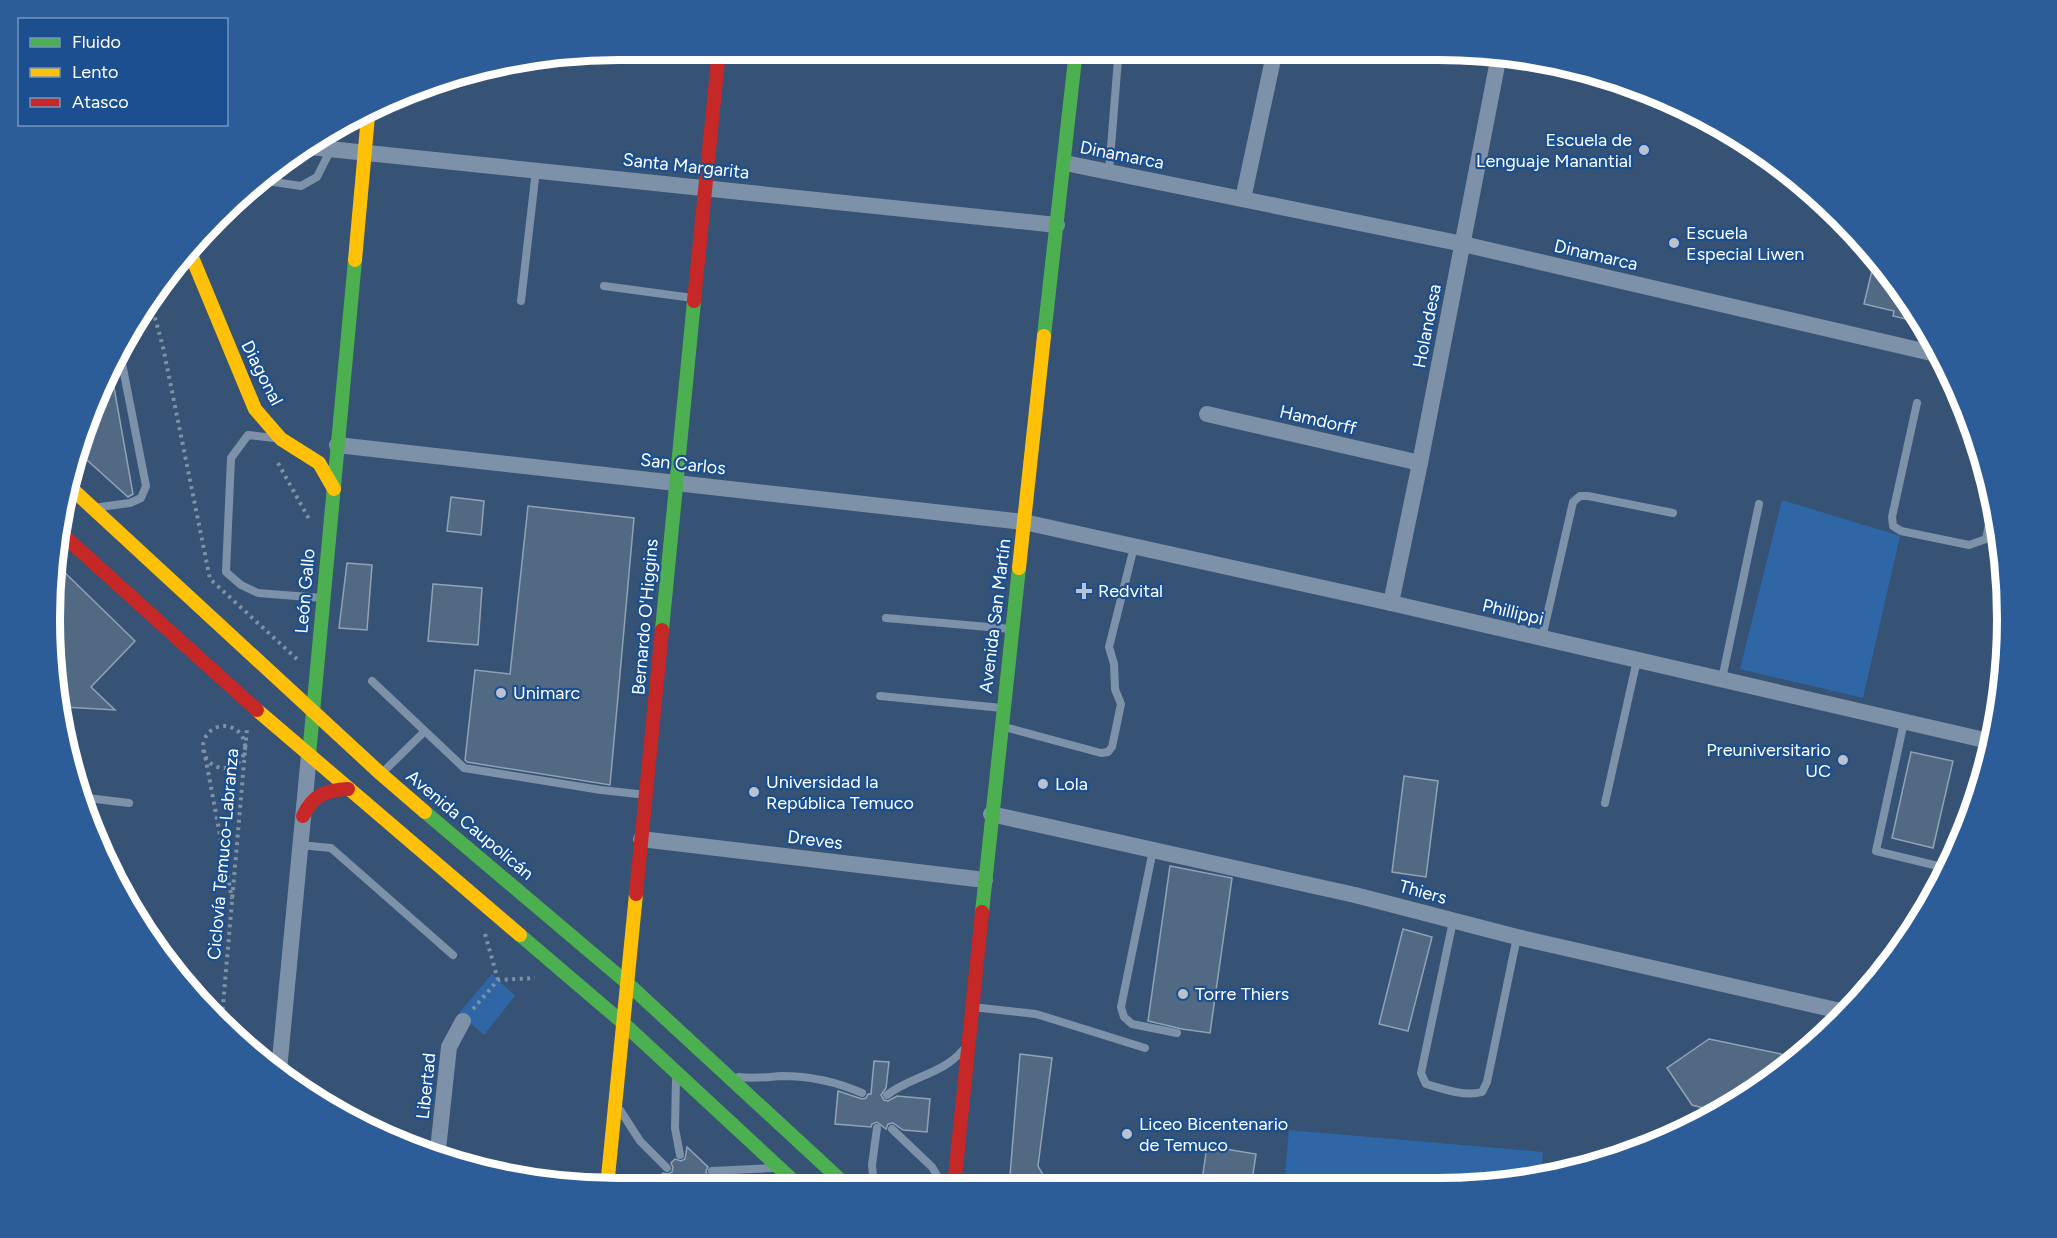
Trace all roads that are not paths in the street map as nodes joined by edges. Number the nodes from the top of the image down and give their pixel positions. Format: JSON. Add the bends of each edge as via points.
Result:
{"nodes":[{"id":1,"x":718,"y":60,"type":"edge"},
{"id":2,"x":1075,"y":60,"type":"edge"},
{"id":3,"x":1118,"y":60,"type":"edge"},
{"id":4,"x":1273,"y":60,"type":"edge"},
{"id":5,"x":1498,"y":64,"type":"edge"},
{"id":6,"x":368,"y":120,"type":"edge"},
{"id":7,"x":318,"y":148,"type":"edge"},
{"id":8,"x":331,"y":149,"type":"junction"},
{"id":9,"x":364,"y":152,"type":"junction"},
{"id":10,"x":1065,"y":163,"type":"junction"},
{"id":11,"x":536,"y":170,"type":"junction"},
{"id":12,"x":1108,"y":172,"type":"junction"},
{"id":13,"x":272,"y":182,"type":"edge"},
{"id":14,"x":705,"y":188,"type":"junction"},
{"id":15,"x":1243,"y":199,"type":"junction"},
{"id":16,"x":1057,"y":225,"type":"junction"},
{"id":17,"x":1462,"y":244,"type":"junction"},
{"id":18,"x":192,"y":258,"type":"edge"},
{"id":19,"x":604,"y":286,"type":"dead end"},
{"id":20,"x":694,"y":298,"type":"junction"},
{"id":21,"x":521,"y":301,"type":"dead end"},
{"id":22,"x":1929,"y":352,"type":"edge"},
{"id":23,"x":122,"y":364,"type":"edge"},
{"id":24,"x":1917,"y":403,"type":"dead end"},
{"id":25,"x":1207,"y":414,"type":"dead end"},
{"id":26,"x":281,"y":439,"type":"junction"},
{"id":27,"x":337,"y":445,"type":"junction"},
{"id":28,"x":1420,"y":463,"type":"junction"},
{"id":29,"x":675,"y":483,"type":"junction"},
{"id":30,"x":334,"y":489,"type":"junction"},
{"id":31,"x":75,"y":492,"type":"edge"},
{"id":32,"x":1759,"y":504,"type":"dead end"},
{"id":33,"x":94,"y":508,"type":"junction"},
{"id":34,"x":1673,"y":513,"type":"dead end"},
{"id":35,"x":1024,"y":522,"type":"junction"},
{"id":36,"x":1989,"y":526,"type":"edge"},
{"id":37,"x":66,"y":538,"type":"edge"},
{"id":38,"x":1134,"y":547,"type":"junction"},
{"id":39,"x":324,"y":598,"type":"junction"},
{"id":40,"x":1391,"y":603,"type":"junction"},
{"id":41,"x":886,"y":618,"type":"dead end"},
{"id":42,"x":1012,"y":629,"type":"junction"},
{"id":43,"x":1542,"y":638,"type":"junction"},
{"id":44,"x":1637,"y":660,"type":"junction"},
{"id":45,"x":1722,"y":680,"type":"junction"},
{"id":46,"x":372,"y":681,"type":"dead end"},
{"id":47,"x":880,"y":696,"type":"dead end"},
{"id":48,"x":1003,"y":708,"type":"junction"},
{"id":49,"x":313,"y":710,"type":"junction"},
{"id":50,"x":1904,"y":722,"type":"junction"},
{"id":51,"x":1001,"y":726,"type":"junction"},
{"id":52,"x":424,"y":732,"type":"junction"},
{"id":53,"x":1983,"y":740,"type":"edge"},
{"id":54,"x":309,"y":755,"type":"junction"},
{"id":55,"x":381,"y":774,"type":"junction"},
{"id":56,"x":348,"y":789,"type":"junction"},
{"id":57,"x":647,"y":795,"type":"junction"},
{"id":58,"x":90,"y":798,"type":"edge"},
{"id":59,"x":129,"y":803,"type":"dead end"},
{"id":60,"x":1605,"y":803,"type":"dead end"},
{"id":61,"x":991,"y":814,"type":"junction"},
{"id":62,"x":303,"y":816,"type":"junction"},
{"id":63,"x":641,"y":839,"type":"junction"},
{"id":64,"x":300,"y":845,"type":"junction"},
{"id":65,"x":1153,"y":850,"type":"junction"},
{"id":66,"x":1938,"y":866,"type":"dead end"},
{"id":67,"x":985,"y":880,"type":"junction"},
{"id":68,"x":1454,"y":921,"type":"junction"},
{"id":69,"x":1517,"y":937,"type":"junction"},
{"id":70,"x":453,"y":955,"type":"dead end"},
{"id":71,"x":626,"y":982,"type":"junction"},
{"id":72,"x":972,"y":1007,"type":"junction"},
{"id":73,"x":1837,"y":1010,"type":"edge"},
{"id":74,"x":462,"y":1021,"type":"road end"},
{"id":75,"x":622,"y":1022,"type":"junction"},
{"id":76,"x":1177,"y":1033,"type":"dead end"},
{"id":77,"x":968,"y":1044,"type":"junction"},
{"id":78,"x":1145,"y":1048,"type":"dead end"},
{"id":79,"x":280,"y":1063,"type":"edge"},
{"id":80,"x":676,"y":1072,"type":"junction"},
{"id":81,"x":726,"y":1074,"type":"junction"},
{"id":82,"x":862,"y":1093,"type":"dead end"},
{"id":83,"x":887,"y":1095,"type":"dead end"},
{"id":84,"x":614,"y":1099,"type":"junction"},
{"id":85,"x":877,"y":1128,"type":"dead end"},
{"id":86,"x":892,"y":1129,"type":"dead end"},
{"id":87,"x":438,"y":1148,"type":"edge"},
{"id":88,"x":680,"y":1155,"type":"dead end"},
{"id":89,"x":779,"y":1167,"type":"junction"},
{"id":90,"x":667,"y":1168,"type":"dead end"},
{"id":91,"x":712,"y":1171,"type":"dead end"},
{"id":92,"x":608,"y":1178,"type":"edge"},
{"id":93,"x":791,"y":1178,"type":"edge"},
{"id":94,"x":838,"y":1178,"type":"edge"},
{"id":95,"x":873,"y":1178,"type":"edge"},
{"id":96,"x":939,"y":1178,"type":"edge"},
{"id":97,"x":955,"y":1178,"type":"edge"}],
"edges":[{"from":1,"to":14,"type":"main road","name":"Bernardo O'Higgins"},
{"from":2,"to":10,"type":"main road","name":"Avenida San Martín"},
{"from":3,"to":12,"type":"lane"},
{"from":4,"to":15,"type":"street"},
{"from":5,"to":17,"type":"street","name":"Holandesa"},
{"from":6,"to":9,"type":"main road","name":"León Gallo"},
{"from":7,"to":8,"type":"street","name":"Santa Margarita"},
{"from":8,"to":9,"type":"street","name":"Santa Margarita"},
{"from":8,"to":13,"type":"lane","via":[[316,177],[300,186]]},
{"from":9,"to":11,"type":"street","name":"Santa Margarita"},
{"from":9,"to":27,"type":"main road","name":"León Gallo"},
{"from":10,"to":12,"type":"street","name":"Dinamarca"},
{"from":10,"to":16,"type":"main road","name":"Avenida San Martín"},
{"from":11,"to":14,"type":"street","name":"Santa Margarita"},
{"from":11,"to":21,"type":"lane"},
{"from":12,"to":15,"type":"street","name":"Dinamarca"},
{"from":14,"to":16,"type":"street","name":"Santa Margarita"},
{"from":14,"to":20,"type":"main road","name":"Bernardo O'Higgins"},
{"from":15,"to":17,"type":"street","name":"Dinamarca"},
{"from":16,"to":35,"type":"main road","name":"Avenida San Martín"},
{"from":17,"to":22,"type":"street","name":"Dinamarca"},
{"from":17,"to":28,"type":"street","name":"Holandesa"},
{"from":18,"to":26,"type":"main road","name":"Diagonal","via":[[255,409]]},
{"from":19,"to":20,"type":"lane"},
{"from":20,"to":29,"type":"main road","name":"Bernardo O'Higgins"},
{"from":23,"to":33,"type":"lane","via":[[146,486],[141,498]]},
{"from":24,"to":36,"type":"lane","via":[[1893,526],[1969,545],[1986,539]]},
{"from":25,"to":28,"type":"street","name":"Hamdorff"},
{"from":26,"to":30,"type":"main road","name":"Diagonal","via":[[319,463]]},
{"from":26,"to":39,"type":"lane","via":[[248,435],[231,458],[226,572],[258,593]]},
{"from":27,"to":29,"type":"street","name":"San Carlos"},
{"from":27,"to":30,"type":"main road","name":"León Gallo"},
{"from":28,"to":40,"type":"street","name":"Holandesa"},
{"from":29,"to":35,"type":"street","name":"San Carlos"},
{"from":29,"to":57,"type":"main road","name":"Bernardo O'Higgins"},
{"from":30,"to":39,"type":"main road","name":"León Gallo"},
{"from":31,"to":33,"type":"main road","name":"Avenida Caupolicán"},
{"from":32,"to":45,"type":"lane"},
{"from":33,"to":49,"type":"main road","name":"Avenida Caupolicán"},
{"from":34,"to":43,"type":"lane","via":[[1588,496],[1574,501]]},
{"from":35,"to":38,"type":"street","name":"Phillippi"},
{"from":35,"to":42,"type":"main road","name":"Avenida San Martín"},
{"from":37,"to":54,"type":"main road"},
{"from":38,"to":40,"type":"street","name":"Phillippi"},
{"from":38,"to":51,"type":"lane","via":[[1109,647],[1121,704],[1112,747],[1101,753]]},
{"from":39,"to":49,"type":"main road","name":"León Gallo"},
{"from":40,"to":43,"type":"street","name":"Phillippi"},
{"from":41,"to":42,"type":"lane"},
{"from":42,"to":48,"type":"main road","name":"Avenida San Martín"},
{"from":43,"to":44,"type":"street","name":"Phillippi"},
{"from":44,"to":45,"type":"street","name":"Phillippi"},
{"from":44,"to":60,"type":"lane"},
{"from":45,"to":50,"type":"street","name":"Phillippi"},
{"from":46,"to":52,"type":"lane"},
{"from":47,"to":48,"type":"lane"},
{"from":48,"to":51,"type":"main road","name":"Avenida San Martín"},
{"from":49,"to":54,"type":"main road","name":"León Gallo"},
{"from":49,"to":55,"type":"main road","name":"Avenida Caupolicán"},
{"from":50,"to":53,"type":"street","name":"Phillippi"},
{"from":50,"to":66,"type":"lane","via":[[1876,852]]},
{"from":51,"to":61,"type":"main road","name":"Avenida San Martín"},
{"from":52,"to":55,"type":"lane"},
{"from":52,"to":57,"type":"lane","via":[[464,768]]},
{"from":54,"to":56,"type":"main road"},
{"from":54,"to":62,"type":"street","name":"León Gallo"},
{"from":55,"to":71,"type":"main road","name":"Avenida Caupolicán"},
{"from":56,"to":62,"type":"main road","via":[[330,789],[319,794],[308,803]]},
{"from":56,"to":75,"type":"main road"},
{"from":57,"to":63,"type":"main road","name":"Bernardo O'Higgins"},
{"from":58,"to":59,"type":"lane"},
{"from":61,"to":65,"type":"street","name":"Thiers"},
{"from":61,"to":67,"type":"main road","name":"Avenida San Martín"},
{"from":62,"to":64,"type":"street","name":"León Gallo"},
{"from":63,"to":67,"type":"street","name":"Dreves"},
{"from":63,"to":71,"type":"main road","name":"Bernardo O'Higgins"},
{"from":64,"to":70,"type":"lane","via":[[331,848]]},
{"from":64,"to":79,"type":"street","name":"León Gallo"},
{"from":65,"to":68,"type":"street","name":"Thiers"},
{"from":65,"to":76,"type":"lane","via":[[1121,1007],[1132,1024]]},
{"from":67,"to":72,"type":"main road","name":"Avenida San Martín"},
{"from":68,"to":69,"type":"street","name":"Thiers"},
{"from":68,"to":69,"type":"lane","via":[[1421,1073],[1426,1083],[1433,1086],[1473,1095],[1482,1092]]},
{"from":69,"to":73,"type":"street","name":"Thiers"},
{"from":71,"to":75,"type":"main road","name":"Bernardo O'Higgins"},
{"from":71,"to":81,"type":"main road","name":"Avenida Caupolicán"},
{"from":72,"to":77,"type":"main road","name":"Avenida San Martín"},
{"from":72,"to":78,"type":"lane","via":[[1036,1014]]},
{"from":74,"to":87,"type":"street","name":"Libertad","via":[[449,1047]]},
{"from":75,"to":80,"type":"main road"},
{"from":75,"to":84,"type":"main road","name":"Bernardo O'Higgins"},
{"from":77,"to":83,"type":"lane","via":[[952,1062]]},
{"from":77,"to":97,"type":"main road","name":"Avenida San Martín"},
{"from":80,"to":88,"type":"lane","via":[[675,1128]]},
{"from":80,"to":89,"type":"main road"},
{"from":81,"to":82,"type":"lane","via":[[755,1079],[819,1079]]},
{"from":81,"to":94,"type":"main road","name":"Avenida Caupolicán"},
{"from":84,"to":90,"type":"lane","via":[[640,1141]]},
{"from":84,"to":92,"type":"main road","name":"Bernardo O'Higgins"},
{"from":85,"to":95,"type":"lane"},
{"from":86,"to":96,"type":"lane"},
{"from":89,"to":91,"type":"lane"},
{"from":89,"to":93,"type":"main road"}]}
